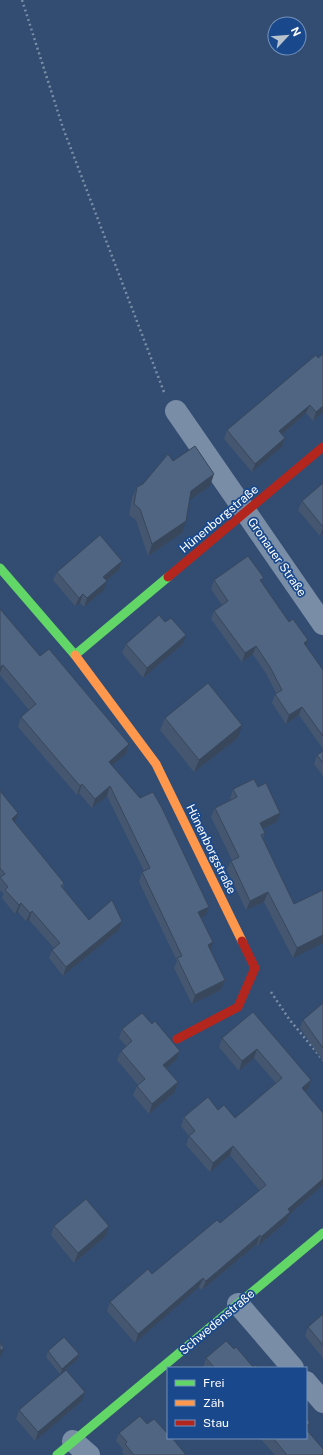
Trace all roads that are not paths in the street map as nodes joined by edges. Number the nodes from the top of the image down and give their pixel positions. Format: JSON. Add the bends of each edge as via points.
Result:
{"nodes":[{"id":1,"x":176,"y":411,"type":"road end"},
{"id":2,"x":323,"y":447,"type":"edge"},
{"id":3,"x":246,"y":512,"type":"junction"},
{"id":4,"x":0,"y":568,"type":"edge"},
{"id":5,"x":323,"y":624,"type":"edge"},
{"id":6,"x":75,"y":655,"type":"junction"},
{"id":7,"x":177,"y":1039,"type":"dead end"},
{"id":8,"x":323,"y":1233,"type":"edge"},
{"id":9,"x":238,"y":1304,"type":"junction"},
{"id":10,"x":169,"y":1367,"type":"edge"},
{"id":11,"x":293,"y":1367,"type":"edge"},
{"id":12,"x":167,"y":1369,"type":"edge"},
{"id":13,"x":307,"y":1383,"type":"edge"},
{"id":14,"x":323,"y":1402,"type":"edge"},
{"id":15,"x":81,"y":1448,"type":"edge"},
{"id":16,"x":57,"y":1455,"type":"edge"}],
"edges":[{"from":1,"to":3,"type":"street","name":"Gronauer Straße"},
{"from":2,"to":3,"type":"street","name":"Hünenborgstraße"},
{"from":3,"to":5,"type":"street","name":"Gronauer Straße"},
{"from":3,"to":6,"type":"street","name":"Hünenborgstraße"},
{"from":4,"to":6,"type":"street","name":"Hünenborgstraße"},
{"from":6,"to":7,"type":"street","name":"Hünenborgstraße","via":[[156,764],[255,968],[238,1007]]},
{"from":8,"to":9,"type":"street","name":"Schwedenstraße"},
{"from":9,"to":10,"type":"street","name":"Schwedenstraße"},
{"from":9,"to":11,"type":"street"},
{"from":12,"to":15,"type":"street","name":"Schwedenstraße"},
{"from":13,"to":14,"type":"street"},
{"from":15,"to":16,"type":"street","name":"Schwedenstraße"}]}
